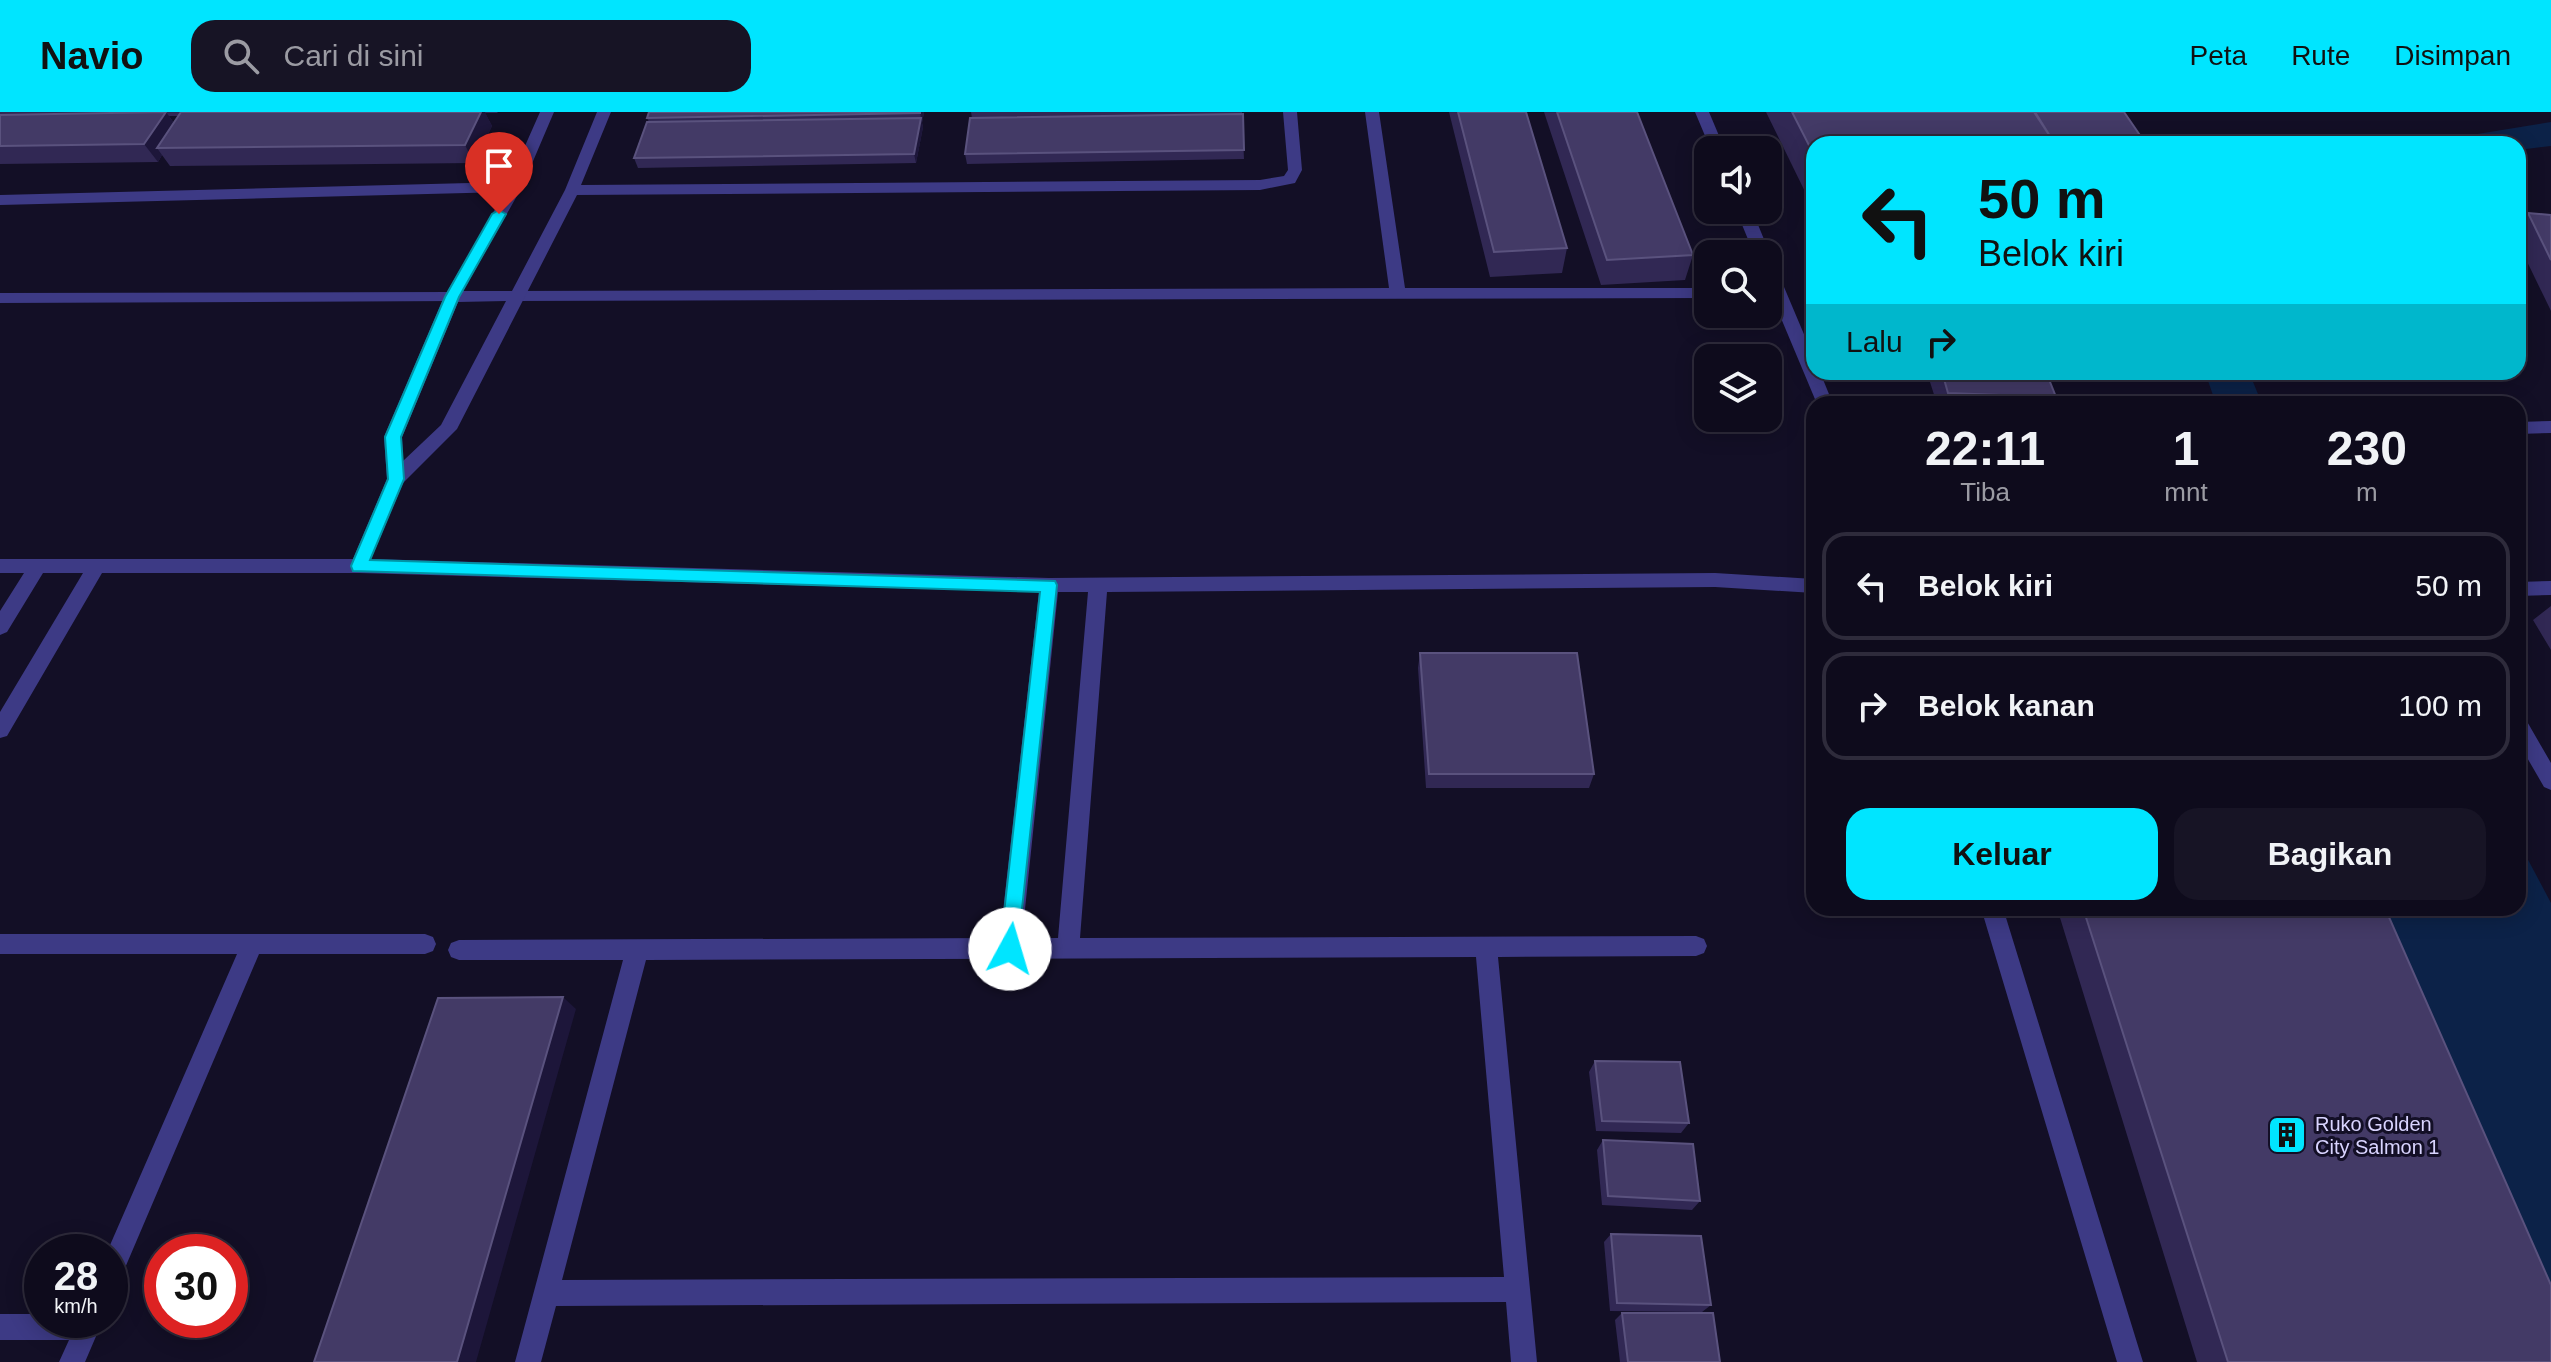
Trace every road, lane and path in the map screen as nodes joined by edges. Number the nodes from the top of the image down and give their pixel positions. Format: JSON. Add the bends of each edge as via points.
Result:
{"nodes":[{"id":1,"x":547,"y":112,"type":"edge"},
{"id":2,"x":604,"y":112,"type":"edge"},
{"id":3,"x":1290,"y":112,"type":"edge"},
{"id":4,"x":1372,"y":112,"type":"edge"},
{"id":5,"x":1702,"y":112,"type":"edge"},
{"id":6,"x":1712,"y":136,"type":"edge"},
{"id":7,"x":515,"y":187,"type":"junction"},
{"id":8,"x":572,"y":190,"type":"junction"},
{"id":9,"x":0,"y":200,"type":"edge"},
{"id":10,"x":1694,"y":293,"type":"edge"},
{"id":11,"x":1398,"y":294,"type":"junction"},
{"id":12,"x":513,"y":296,"type":"junction"},
{"id":13,"x":452,"y":297,"type":"junction"},
{"id":14,"x":0,"y":298,"type":"edge"},
{"id":15,"x":1782,"y":312,"type":"edge"},
{"id":16,"x":1806,"y":363,"type":"edge"},
{"id":17,"x":2551,"y":427,"type":"edge"},
{"id":18,"x":2526,"y":428,"type":"edge"},
{"id":19,"x":396,"y":479,"type":"junction"},
{"id":20,"x":0,"y":566,"type":"edge"},
{"id":21,"x":38,"y":566,"type":"junction"},
{"id":22,"x":97,"y":566,"type":"junction"},
{"id":23,"x":359,"y":566,"type":"junction"},
{"id":24,"x":1049,"y":585,"type":"junction"},
{"id":25,"x":1098,"y":585,"type":"junction"},
{"id":26,"x":1806,"y":586,"type":"edge"},
{"id":27,"x":2551,"y":588,"type":"edge"},
{"id":28,"x":2526,"y":589,"type":"edge"},
{"id":29,"x":0,"y":627,"type":"edge"},
{"id":30,"x":0,"y":730,"type":"edge"},
{"id":31,"x":2526,"y":738,"type":"edge"},
{"id":32,"x":2551,"y":781,"type":"edge"},
{"id":33,"x":1994,"y":916,"type":"edge"},
{"id":34,"x":0,"y":944,"type":"edge"},
{"id":35,"x":252,"y":944,"type":"junction"},
{"id":36,"x":425,"y":944,"type":"dead end"},
{"id":37,"x":1696,"y":946,"type":"dead end"},
{"id":38,"x":1486,"y":947,"type":"junction"},
{"id":39,"x":1010,"y":949,"type":"junction"},
{"id":40,"x":1068,"y":949,"type":"junction"},
{"id":41,"x":459,"y":950,"type":"dead end"},
{"id":42,"x":637,"y":950,"type":"junction"},
{"id":43,"x":127,"y":1234,"type":"edge"},
{"id":44,"x":1518,"y":1289,"type":"junction"},
{"id":45,"x":546,"y":1293,"type":"junction"},
{"id":46,"x":24,"y":1326,"type":"edge"},
{"id":47,"x":0,"y":1327,"type":"edge"},
{"id":48,"x":82,"y":1338,"type":"edge"},
{"id":49,"x":72,"y":1362,"type":"edge"},
{"id":50,"x":528,"y":1362,"type":"edge"},
{"id":51,"x":1524,"y":1362,"type":"edge"},
{"id":52,"x":2130,"y":1362,"type":"edge"}],
"edges":[{"from":1,"to":7,"type":"street"},
{"from":2,"to":8,"type":"street"},
{"from":3,"to":8,"type":"street","via":[[1295,170],[1290,180],[1260,185]]},
{"from":4,"to":11,"type":"street"},
{"from":5,"to":6,"type":"street"},
{"from":7,"to":9,"type":"street"},
{"from":7,"to":13,"type":"street"},
{"from":8,"to":12,"type":"street"},
{"from":10,"to":11,"type":"street"},
{"from":11,"to":12,"type":"street"},
{"from":12,"to":13,"type":"street"},
{"from":12,"to":19,"type":"street","via":[[448,429]]},
{"from":13,"to":14,"type":"street"},
{"from":13,"to":19,"type":"street","via":[[393,437]]},
{"from":15,"to":16,"type":"street"},
{"from":17,"to":18,"type":"street"},
{"from":19,"to":23,"type":"street"},
{"from":20,"to":21,"type":"street"},
{"from":21,"to":22,"type":"street"},
{"from":21,"to":29,"type":"street"},
{"from":22,"to":23,"type":"street"},
{"from":22,"to":30,"type":"street"},
{"from":23,"to":24,"type":"street"},
{"from":24,"to":25,"type":"street"},
{"from":24,"to":39,"type":"street"},
{"from":25,"to":26,"type":"street","via":[[1715,580]]},
{"from":25,"to":40,"type":"street"},
{"from":27,"to":28,"type":"street"},
{"from":31,"to":32,"type":"street"},
{"from":33,"to":52,"type":"street"},
{"from":34,"to":35,"type":"street"},
{"from":35,"to":36,"type":"street"},
{"from":35,"to":43,"type":"street"},
{"from":37,"to":38,"type":"street"},
{"from":38,"to":40,"type":"street"},
{"from":38,"to":44,"type":"street"},
{"from":39,"to":40,"type":"street"},
{"from":39,"to":42,"type":"street"},
{"from":41,"to":42,"type":"street"},
{"from":42,"to":45,"type":"street"},
{"from":44,"to":45,"type":"street"},
{"from":44,"to":51,"type":"street"},
{"from":45,"to":50,"type":"street"},
{"from":46,"to":47,"type":"street"},
{"from":48,"to":49,"type":"street"}]}
